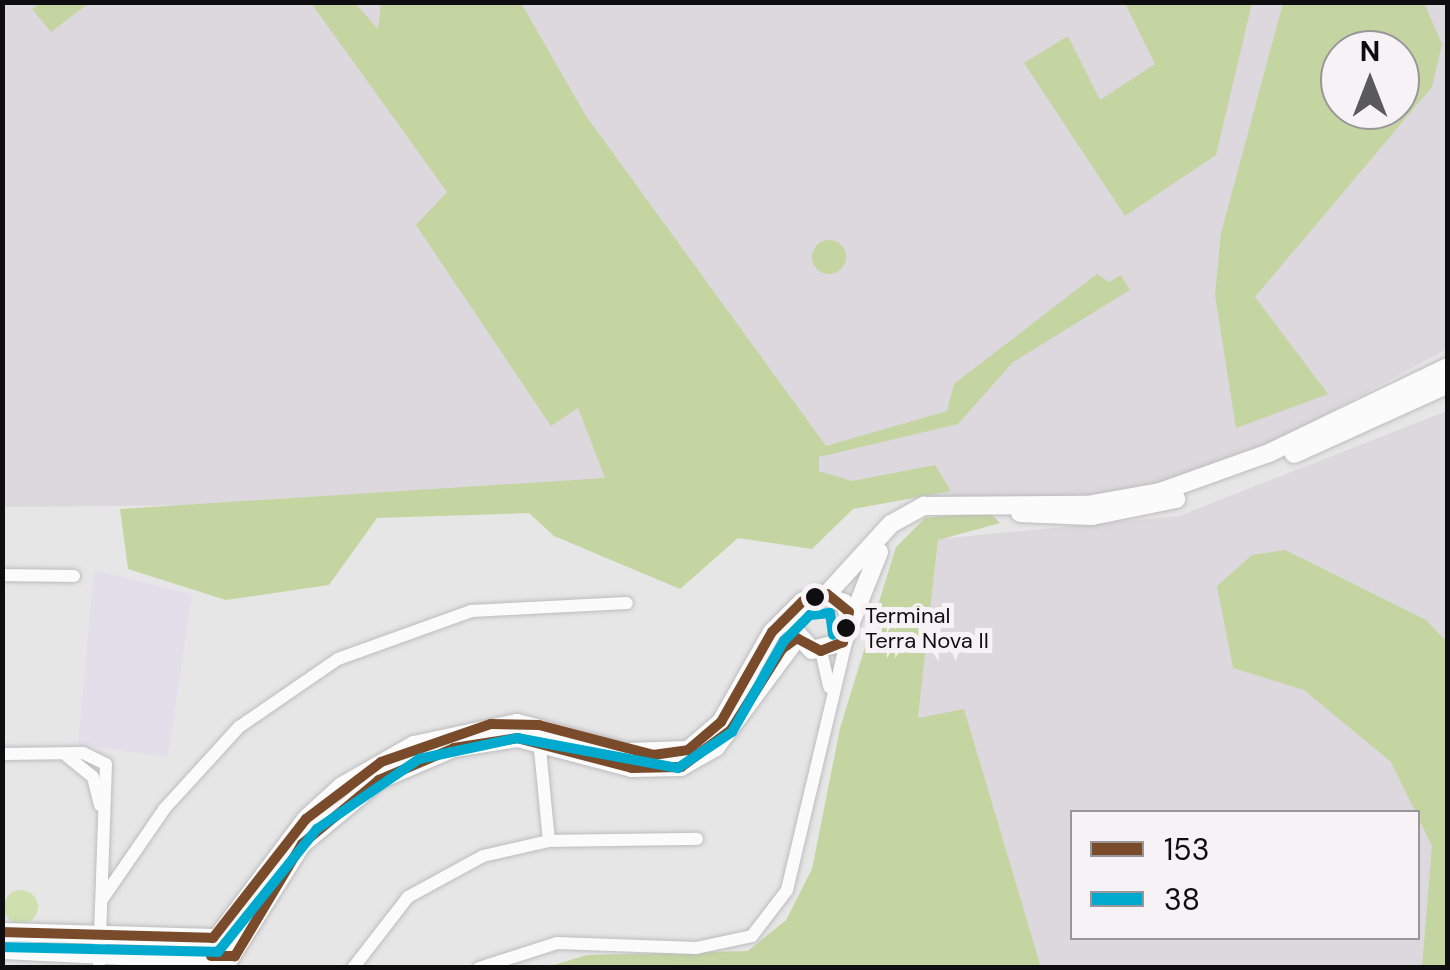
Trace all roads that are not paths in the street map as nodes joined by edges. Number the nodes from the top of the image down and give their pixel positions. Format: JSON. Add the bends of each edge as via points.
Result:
{"nodes":[{"id":1,"x":1448,"y":367,"type":"edge"},
{"id":2,"x":1448,"y":384,"type":"edge"},
{"id":3,"x":997,"y":503,"type":"junction"},
{"id":4,"x":891,"y":524,"type":"junction"},
{"id":5,"x":2,"y":575,"type":"edge"},
{"id":6,"x":74,"y":576,"type":"dead end"},
{"id":7,"x":827,"y":594,"type":"junction"},
{"id":8,"x":803,"y":601,"type":"junction"},
{"id":9,"x":626,"y":603,"type":"dead end"},
{"id":10,"x":850,"y":628,"type":"junction"},
{"id":11,"x":797,"y":638,"type":"junction"},
{"id":12,"x":821,"y":652,"type":"junction"},
{"id":13,"x":825,"y":720,"type":"junction"},
{"id":14,"x":539,"y":732,"type":"junction"},
{"id":15,"x":2,"y":754,"type":"edge"},
{"id":16,"x":697,"y":839,"type":"dead end"},
{"id":17,"x":550,"y":840,"type":"junction"},
{"id":18,"x":132,"y":851,"type":"junction"},
{"id":19,"x":104,"y":870,"type":"junction"},
{"id":20,"x":102,"y":898,"type":"junction"},
{"id":21,"x":2,"y":932,"type":"edge"},
{"id":22,"x":2,"y":950,"type":"edge"},
{"id":23,"x":99,"y":951,"type":"edge"},
{"id":24,"x":224,"y":953,"type":"edge"},
{"id":25,"x":352,"y":968,"type":"edge"},
{"id":26,"x":478,"y":968,"type":"edge"}],
"edges":[{"from":1,"to":3,"type":"street","via":[[1269,454],[1160,492],[1088,505]]},
{"from":2,"to":3,"type":"street","via":[[1153,507],[1045,517]]},
{"from":3,"to":4,"type":"street","via":[[937,502]]},
{"from":4,"to":7,"type":"street"},
{"from":4,"to":10,"type":"street"},
{"from":5,"to":6,"type":"street"},
{"from":7,"to":8,"type":"street"},
{"from":7,"to":10,"type":"street"},
{"from":8,"to":11,"type":"street"},
{"from":8,"to":14,"type":"street","via":[[772,632],[722,722],[688,750],[626,752]]},
{"from":9,"to":18,"type":"street","via":[[472,611],[338,659],[239,727]]},
{"from":10,"to":12,"type":"street"},
{"from":10,"to":13,"type":"street"},
{"from":11,"to":12,"type":"street"},
{"from":11,"to":14,"type":"street","via":[[716,747],[680,767],[632,768]]},
{"from":12,"to":13,"type":"street","via":[[830,676]]},
{"from":13,"to":26,"type":"street","via":[[787,890],[752,936],[696,948],[557,943]]},
{"from":14,"to":17,"type":"street"},
{"from":14,"to":24,"type":"street","via":[[444,734],[342,786],[282,846]]},
{"from":15,"to":19,"type":"street","via":[[67,756],[93,777]]},
{"from":16,"to":17,"type":"street"},
{"from":17,"to":25,"type":"street","via":[[442,874],[408,897]]},
{"from":18,"to":19,"type":"street"},
{"from":18,"to":20,"type":"street"},
{"from":19,"to":20,"type":"street"},
{"from":20,"to":23,"type":"street"},
{"from":21,"to":23,"type":"street"},
{"from":22,"to":23,"type":"street"},
{"from":23,"to":24,"type":"street"}]}
